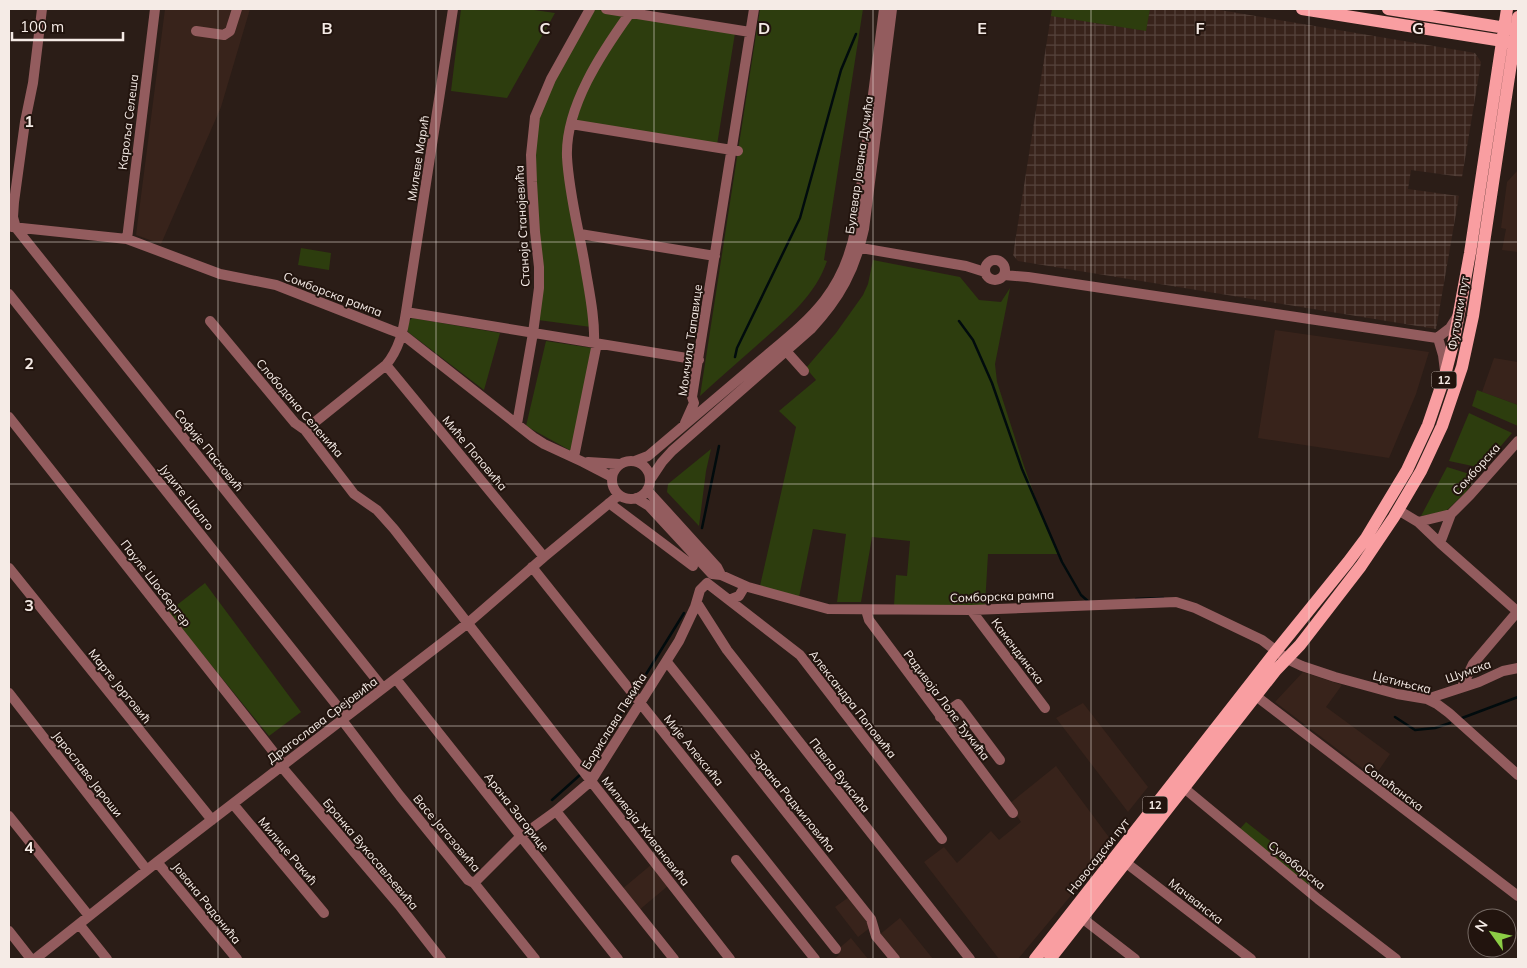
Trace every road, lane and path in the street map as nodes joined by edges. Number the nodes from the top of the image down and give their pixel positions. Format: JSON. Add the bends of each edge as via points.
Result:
{"nodes":[{"id":1,"x":42,"y":9,"type":"edge"},
{"id":2,"x":155,"y":9,"type":"edge"},
{"id":3,"x":237,"y":9,"type":"edge"},
{"id":4,"x":453,"y":9,"type":"edge"},
{"id":5,"x":590,"y":9,"type":"edge"},
{"id":6,"x":606,"y":9,"type":"edge"},
{"id":7,"x":754,"y":9,"type":"edge"},
{"id":8,"x":884,"y":9,"type":"edge"},
{"id":9,"x":892,"y":9,"type":"edge"},
{"id":10,"x":1302,"y":9,"type":"edge"},
{"id":11,"x":1388,"y":9,"type":"edge"},
{"id":12,"x":1507,"y":9,"type":"edge"},
{"id":13,"x":630,"y":13,"type":"junction"},
{"id":14,"x":1514,"y":26,"type":"edge"},
{"id":15,"x":196,"y":31,"type":"dead end"},
{"id":16,"x":750,"y":32,"type":"junction"},
{"id":17,"x":1511,"y":43,"type":"edge"},
{"id":18,"x":571,"y":124,"type":"junction"},
{"id":19,"x":735,"y":150,"type":"junction"},
{"id":20,"x":12,"y":227,"type":"edge"},
{"id":21,"x":580,"y":234,"type":"junction"},
{"id":22,"x":127,"y":239,"type":"junction"},
{"id":23,"x":856,"y":248,"type":"junction"},
{"id":24,"x":715,"y":256,"type":"junction"},
{"id":25,"x":986,"y":270,"type":"junction"},
{"id":26,"x":1004,"y":272,"type":"junction"},
{"id":27,"x":9,"y":294,"type":"edge"},
{"id":28,"x":1460,"y":311,"type":"junction"},
{"id":29,"x":406,"y":312,"type":"junction"},
{"id":30,"x":210,"y":321,"type":"dead end"},
{"id":31,"x":533,"y":332,"type":"junction"},
{"id":32,"x":402,"y":334,"type":"junction"},
{"id":33,"x":1438,"y":338,"type":"junction"},
{"id":34,"x":596,"y":343,"type":"junction"},
{"id":35,"x":787,"y":352,"type":"junction"},
{"id":36,"x":699,"y":360,"type":"junction"},
{"id":37,"x":386,"y":365,"type":"junction"},
{"id":38,"x":804,"y":371,"type":"dead end"},
{"id":39,"x":1445,"y":375,"type":"junction"},
{"id":40,"x":694,"y":403,"type":"junction"},
{"id":41,"x":704,"y":409,"type":"junction"},
{"id":42,"x":9,"y":417,"type":"edge"},
{"id":43,"x":517,"y":424,"type":"junction"},
{"id":44,"x":684,"y":426,"type":"junction"},
{"id":45,"x":305,"y":430,"type":"junction"},
{"id":46,"x":1518,"y":441,"type":"edge"},
{"id":47,"x":579,"y":459,"type":"junction"},
{"id":48,"x":635,"y":461,"type":"junction"},
{"id":49,"x":620,"y":464,"type":"junction"},
{"id":50,"x":612,"y":477,"type":"junction"},
{"id":51,"x":649,"y":485,"type":"junction"},
{"id":52,"x":619,"y":495,"type":"junction"},
{"id":53,"x":636,"y":498,"type":"junction"},
{"id":54,"x":609,"y":503,"type":"junction"},
{"id":55,"x":1398,"y":510,"type":"junction"},
{"id":56,"x":1451,"y":514,"type":"junction"},
{"id":57,"x":1418,"y":522,"type":"junction"},
{"id":58,"x":1440,"y":543,"type":"junction"},
{"id":59,"x":544,"y":557,"type":"junction"},
{"id":60,"x":693,"y":566,"type":"dead end"},
{"id":61,"x":532,"y":567,"type":"junction"},
{"id":62,"x":9,"y":568,"type":"edge"},
{"id":63,"x":721,"y":575,"type":"junction"},
{"id":64,"x":745,"y":586,"type":"junction"},
{"id":65,"x":729,"y":600,"type":"junction"},
{"id":66,"x":696,"y":603,"type":"junction"},
{"id":67,"x":866,"y":610,"type":"junction"},
{"id":68,"x":971,"y":610,"type":"junction"},
{"id":69,"x":1518,"y":611,"type":"edge"},
{"id":70,"x":468,"y":623,"type":"junction"},
{"id":71,"x":1276,"y":651,"type":"junction"},
{"id":72,"x":1287,"y":660,"type":"junction"},
{"id":73,"x":666,"y":662,"type":"junction"},
{"id":74,"x":1518,"y":668,"type":"edge"},
{"id":75,"x":396,"y":679,"type":"junction"},
{"id":76,"x":1462,"y":687,"type":"junction"},
{"id":77,"x":383,"y":688,"type":"junction"},
{"id":78,"x":9,"y":693,"type":"edge"},
{"id":79,"x":636,"y":696,"type":"junction"},
{"id":80,"x":1256,"y":696,"type":"junction"},
{"id":81,"x":1427,"y":699,"type":"junction"},
{"id":82,"x":1045,"y":708,"type":"dead end"},
{"id":83,"x":940,"y":717,"type":"junction"},
{"id":84,"x":344,"y":718,"type":"junction"},
{"id":85,"x":1000,"y":760,"type":"dead end"},
{"id":86,"x":282,"y":765,"type":"junction"},
{"id":87,"x":585,"y":775,"type":"junction"},
{"id":88,"x":1518,"y":775,"type":"edge"},
{"id":89,"x":1184,"y":788,"type":"junction"},
{"id":90,"x":233,"y":804,"type":"junction"},
{"id":91,"x":556,"y":811,"type":"junction"},
{"id":92,"x":1012,"y":812,"type":"dead end"},
{"id":93,"x":9,"y":816,"type":"edge"},
{"id":94,"x":212,"y":820,"type":"junction"},
{"id":95,"x":520,"y":837,"type":"junction"},
{"id":96,"x":942,"y":839,"type":"dead end"},
{"id":97,"x":736,"y":860,"type":"dead end"},
{"id":98,"x":157,"y":862,"type":"junction"},
{"id":99,"x":1125,"y":862,"type":"junction"},
{"id":100,"x":147,"y":870,"type":"junction"},
{"id":101,"x":474,"y":883,"type":"junction"},
{"id":102,"x":1518,"y":896,"type":"edge"},
{"id":103,"x":324,"y":913,"type":"dead end"},
{"id":104,"x":89,"y":916,"type":"junction"},
{"id":105,"x":1082,"y":918,"type":"junction"},
{"id":106,"x":79,"y":924,"type":"junction"},
{"id":107,"x":9,"y":931,"type":"edge"},
{"id":108,"x":836,"y":948,"type":"dead end"},
{"id":109,"x":31,"y":959,"type":"edge"},
{"id":110,"x":35,"y":959,"type":"edge"},
{"id":111,"x":107,"y":959,"type":"edge"},
{"id":112,"x":237,"y":959,"type":"edge"},
{"id":113,"x":441,"y":959,"type":"edge"},
{"id":114,"x":535,"y":959,"type":"edge"},
{"id":115,"x":618,"y":959,"type":"edge"},
{"id":116,"x":674,"y":959,"type":"edge"},
{"id":117,"x":730,"y":959,"type":"edge"},
{"id":118,"x":815,"y":959,"type":"edge"},
{"id":119,"x":895,"y":959,"type":"edge"},
{"id":120,"x":970,"y":959,"type":"edge"},
{"id":121,"x":1035,"y":959,"type":"edge"},
{"id":122,"x":1050,"y":959,"type":"edge"},
{"id":123,"x":1135,"y":959,"type":"edge"},
{"id":124,"x":1251,"y":959,"type":"edge"},
{"id":125,"x":1396,"y":959,"type":"edge"}],
"edges":[{"from":1,"to":20,"type":"street"},
{"from":2,"to":22,"type":"street","name":"Кароља Селеша"},
{"from":3,"to":15,"type":"street","via":[[230,31],[224,35]]},
{"from":4,"to":29,"type":"street","name":"Милеве Марић"},
{"from":5,"to":31,"type":"street","name":"Станоја Станојевића","via":[[551,78],[535,117],[531,155],[539,267]]},
{"from":6,"to":13,"type":"street"},
{"from":7,"to":16,"type":"street","name":"Момчила Тапавице"},
{"from":8,"to":23,"type":"street","name":"Булевар Јована Дучића"},
{"from":9,"to":23,"type":"street","name":"Булевар Јована Дучића","via":[[866,219]]},
{"from":10,"to":17,"type":"main road"},
{"from":11,"to":14,"type":"main road"},
{"from":12,"to":14,"type":"main road"},
{"from":13,"to":16,"type":"street"},
{"from":13,"to":18,"type":"street","via":[[588,79]]},
{"from":14,"to":17,"type":"main road","number":"12"},
{"from":16,"to":19,"type":"street","name":"Момчила Тапавице"},
{"from":17,"to":28,"type":"main road","name":"Футошки пут","number":"12","via":[[1498,63]]},
{"from":17,"to":55,"type":"main road","name":"Футошки пут","number":"12","via":[[1473,316],[1462,367],[1428,458]]},
{"from":18,"to":19,"type":"street"},
{"from":18,"to":21,"type":"street","via":[[567,156],[570,190]]},
{"from":19,"to":24,"type":"street","name":"Момчила Тапавице"},
{"from":20,"to":22,"type":"street","name":"Сомборска рампа"},
{"from":20,"to":77,"type":"street","name":"Софије Пасковић"},
{"from":21,"to":24,"type":"street"},
{"from":21,"to":34,"type":"street"},
{"from":22,"to":32,"type":"street","name":"Сомборска рампа","via":[[220,274],[276,284]]},
{"from":23,"to":25,"type":"street","via":[[975,265]]},
{"from":23,"to":35,"type":"street","name":"Булевар Јована Дучића","via":[[850,275],[837,297]]},
{"from":23,"to":41,"type":"street","name":"Булевар Јована Дучића","via":[[819,309]]},
{"from":24,"to":36,"type":"street","name":"Момчила Тапавице"},
{"from":25,"to":26,"type":"street","via":[[990,279],[995,280],[1002,278]]},
{"from":25,"to":26,"type":"street","via":[[990,262],[996,260],[1002,263]]},
{"from":26,"to":33,"type":"street"},
{"from":27,"to":84,"type":"street","name":"Јудите Шалго"},
{"from":28,"to":33,"type":"street","via":[[1450,328]]},
{"from":28,"to":39,"type":"main road","name":"Футошки пут","number":"12"},
{"from":29,"to":31,"type":"street"},
{"from":29,"to":32,"type":"street","name":"Милеве Марић"},
{"from":30,"to":45,"type":"street","name":"Слободана Селенића","via":[[295,423]]},
{"from":31,"to":34,"type":"street"},
{"from":31,"to":43,"type":"street","name":"Станоја Станојевића"},
{"from":32,"to":37,"type":"street","name":"Милеве Марић"},
{"from":32,"to":43,"type":"street","name":"Сомборска рампа"},
{"from":33,"to":39,"type":"street"},
{"from":34,"to":36,"type":"street"},
{"from":34,"to":47,"type":"street"},
{"from":35,"to":38,"type":"street"},
{"from":35,"to":51,"type":"street","name":"Булевар Јована Дучића","via":[[672,451],[658,467]]},
{"from":36,"to":40,"type":"street","name":"Момчила Тапавице","via":[[692,397]]},
{"from":37,"to":45,"type":"street","name":"Милеве Марић"},
{"from":37,"to":59,"type":"street","name":"Миће Поповића"},
{"from":39,"to":71,"type":"main road","name":"Футошки пут","number":"12","via":[[1428,425],[1388,503],[1348,562]]},
{"from":40,"to":41,"type":"street","via":[[694,407]]},
{"from":40,"to":44,"type":"street","name":"Момчила Тапавице"},
{"from":41,"to":44,"type":"street","name":"Булевар Јована Дучића"},
{"from":42,"to":86,"type":"street","name":"Пауле Шосбергер"},
{"from":43,"to":47,"type":"street","name":"Сомборска рампа","via":[[544,444]]},
{"from":44,"to":48,"type":"street","name":"Булевар Јована Дучића","via":[[648,456]]},
{"from":45,"to":70,"type":"street","name":"Слободана Селенића","via":[[354,494],[377,510],[394,529]]},
{"from":46,"to":56,"type":"street","name":"Сомборска"},
{"from":47,"to":49,"type":"street","name":"Сомборска рампа"},
{"from":47,"to":50,"type":"street","name":"Сомборска рампа"},
{"from":48,"to":49,"type":"street"},
{"from":48,"to":51,"type":"street","via":[[650,475]]},
{"from":49,"to":50,"type":"street"},
{"from":50,"to":52,"type":"street","via":[[612,484]]},
{"from":51,"to":53,"type":"street","via":[[644,494]]},
{"from":51,"to":63,"type":"street","name":"Сомборска рампа"},
{"from":52,"to":53,"type":"street"},
{"from":52,"to":54,"type":"street","name":"Драгослава Срејовића"},
{"from":53,"to":63,"type":"street","name":"Сомборска рампа","via":[[649,506],[712,574]]},
{"from":54,"to":59,"type":"street","name":"Драгослава Срејовића"},
{"from":54,"to":60,"type":"street"},
{"from":55,"to":57,"type":"street"},
{"from":55,"to":72,"type":"main road","name":"Футошки пут","number":"12","via":[[1361,566]]},
{"from":56,"to":57,"type":"street","name":"Сомборска"},
{"from":56,"to":58,"type":"street","name":"Сомборска"},
{"from":57,"to":58,"type":"street"},
{"from":58,"to":69,"type":"street"},
{"from":59,"to":61,"type":"street","name":"Драгослава Срејовића"},
{"from":61,"to":70,"type":"street","name":"Драгослава Срејовића"},
{"from":61,"to":79,"type":"street","name":"Мије Алексића"},
{"from":62,"to":94,"type":"street","name":"Марте Јорговић"},
{"from":63,"to":64,"type":"street","name":"Сомборска рампа"},
{"from":64,"to":65,"type":"street","via":[[739,596]]},
{"from":64,"to":67,"type":"street","name":"Сомборска рампа","via":[[828,609]]},
{"from":65,"to":66,"type":"street","name":"Борислава Пекића","via":[[707,583],[700,590]]},
{"from":65,"to":96,"type":"street","name":"Александра Поповића","via":[[800,655]]},
{"from":66,"to":73,"type":"street","name":"Борислава Пекића"},
{"from":66,"to":120,"type":"street","name":"Павла Вуисића","via":[[726,650]]},
{"from":67,"to":68,"type":"street","name":"Сомборска рампа"},
{"from":67,"to":83,"type":"street","name":"Радивоја Лоле Ђукића","via":[[869,620]]},
{"from":68,"to":71,"type":"street","name":"Сомборска рампа","via":[[1176,602],[1262,640]]},
{"from":68,"to":82,"type":"street","name":"Камендинска"},
{"from":69,"to":76,"type":"street","via":[[1473,664]]},
{"from":70,"to":75,"type":"street","name":"Драгослава Срејовића"},
{"from":70,"to":87,"type":"street","name":"Миливоја Живановића"},
{"from":71,"to":72,"type":"street","name":"Сомборска рампа"},
{"from":71,"to":121,"type":"main road","name":"Новосадски пут","number":"12"},
{"from":72,"to":80,"type":"main road","name":"Новосадски пут","number":"12"},
{"from":72,"to":81,"type":"street","name":"Цетињска","via":[[1344,680]]},
{"from":73,"to":79,"type":"street","name":"Борислава Пекића"},
{"from":73,"to":119,"type":"street","name":"Зорана Радмиловића","via":[[871,919],[876,936]]},
{"from":74,"to":76,"type":"street","name":"Шумска"},
{"from":75,"to":77,"type":"street","name":"Драгослава Срејовића"},
{"from":75,"to":95,"type":"street","name":"Арона Загорице"},
{"from":76,"to":81,"type":"street","name":"Шумска"},
{"from":77,"to":84,"type":"street","name":"Драгослава Срејовића"},
{"from":78,"to":100,"type":"street","name":"Јарославе Јароши"},
{"from":79,"to":87,"type":"street","name":"Борислава Пекића"},
{"from":79,"to":108,"type":"street","name":"Мије Алексића"},
{"from":80,"to":89,"type":"main road","name":"Новосадски пут","number":"12"},
{"from":80,"to":102,"type":"street","name":"Сопоћанска"},
{"from":81,"to":88,"type":"street","name":"Цетињска","via":[[1449,713]]},
{"from":83,"to":85,"type":"street","via":[[958,704]]},
{"from":83,"to":92,"type":"street","name":"Радивоја Лоле Ђукића"},
{"from":84,"to":86,"type":"street","name":"Драгослава Срејовића"},
{"from":84,"to":101,"type":"street","name":"Васе Јагазовића","via":[[433,837]]},
{"from":86,"to":90,"type":"street","name":"Драгослава Срејовића"},
{"from":86,"to":113,"type":"street","name":"Бранка Вукосављевића"},
{"from":87,"to":91,"type":"street","name":"Борислава Пекића"},
{"from":87,"to":117,"type":"street","name":"Миливоја Живановића"},
{"from":89,"to":99,"type":"main road","name":"Новосадски пут","number":"12"},
{"from":89,"to":125,"type":"street","name":"Сувоборска"},
{"from":90,"to":94,"type":"street","name":"Драгослава Срејовића"},
{"from":90,"to":103,"type":"street","name":"Милице Ракић"},
{"from":91,"to":95,"type":"street","name":"Борислава Пекића"},
{"from":91,"to":116,"type":"street"},
{"from":93,"to":104,"type":"street"},
{"from":94,"to":98,"type":"street","name":"Драгослава Срејовића"},
{"from":95,"to":101,"type":"street","name":"Борислава Пекића"},
{"from":95,"to":115,"type":"street","name":"Арона Загорице"},
{"from":97,"to":118,"type":"street"},
{"from":98,"to":100,"type":"street","name":"Драгослава Срејовића"},
{"from":98,"to":112,"type":"street","name":"Јована Радонића"},
{"from":99,"to":105,"type":"main road","name":"Новосадски пут","number":"12"},
{"from":99,"to":124,"type":"street","name":"Мачванска"},
{"from":100,"to":104,"type":"street","name":"Драгослава Срејовића"},
{"from":101,"to":114,"type":"street","name":"Васе Јагазовића"},
{"from":104,"to":106,"type":"street","name":"Драгослава Срејовића"},
{"from":105,"to":122,"type":"main road","name":"Новосадски пут","number":"12"},
{"from":105,"to":123,"type":"street"},
{"from":106,"to":110,"type":"street","name":"Драгослава Срејовића"},
{"from":106,"to":111,"type":"street"},
{"from":107,"to":109,"type":"street"}]}
